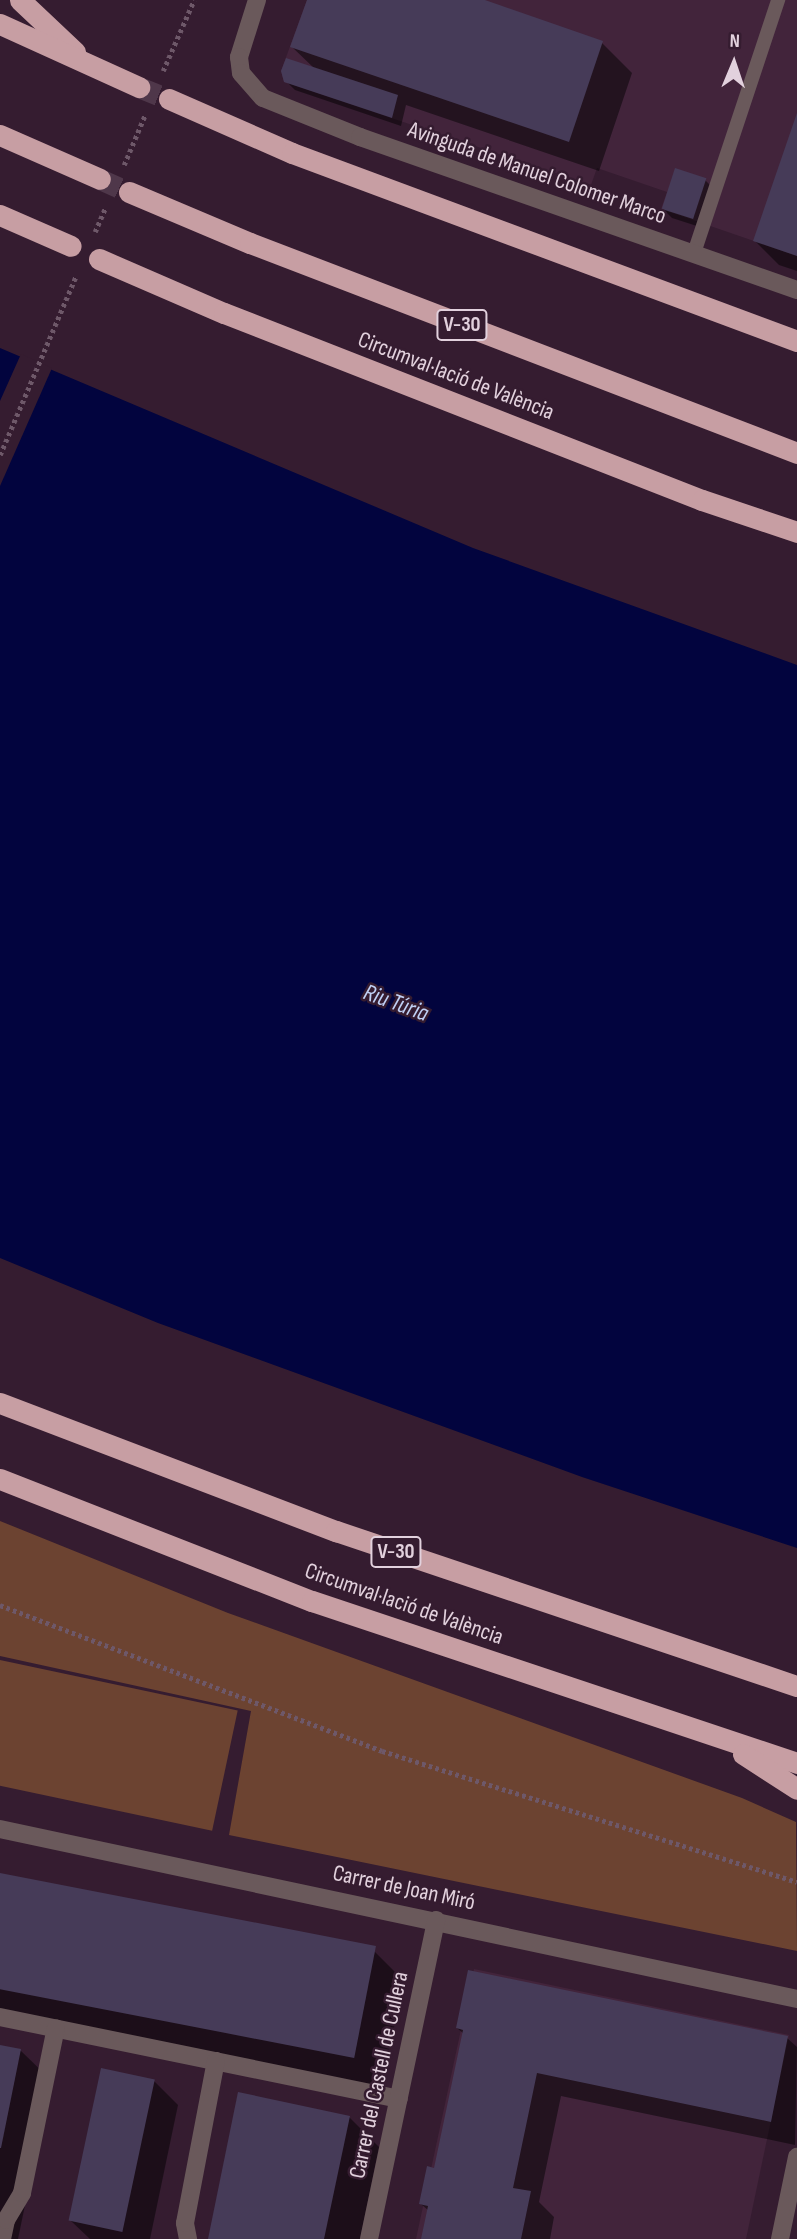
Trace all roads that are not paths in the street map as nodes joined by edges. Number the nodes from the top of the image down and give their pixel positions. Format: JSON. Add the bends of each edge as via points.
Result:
{"nodes":[{"id":1,"x":20,"y":0,"type":"edge"},
{"id":2,"x":257,"y":0,"type":"edge"},
{"id":3,"x":778,"y":0,"type":"edge"},
{"id":4,"x":0,"y":24,"type":"edge"},
{"id":5,"x":89,"y":65,"type":"junction"},
{"id":6,"x":139,"y":87,"type":"tunnel mouth"},
{"id":7,"x":169,"y":99,"type":"tunnel mouth"},
{"id":8,"x":0,"y":135,"type":"edge"},
{"id":9,"x":100,"y":179,"type":"tunnel mouth"},
{"id":10,"x":129,"y":191,"type":"tunnel mouth"},
{"id":11,"x":0,"y":215,"type":"edge"},
{"id":12,"x":71,"y":246,"type":"dead end"},
{"id":13,"x":694,"y":253,"type":"junction"},
{"id":14,"x":99,"y":259,"type":"dead end"},
{"id":15,"x":797,"y":290,"type":"edge"},
{"id":16,"x":797,"y":341,"type":"edge"},
{"id":17,"x":797,"y":453,"type":"edge"},
{"id":18,"x":797,"y":532,"type":"edge"},
{"id":19,"x":0,"y":1403,"type":"edge"},
{"id":20,"x":0,"y":1479,"type":"edge"},
{"id":21,"x":797,"y":1686,"type":"edge"},
{"id":22,"x":720,"y":1740,"type":"junction"},
{"id":23,"x":797,"y":1763,"type":"edge"},
{"id":24,"x":797,"y":1789,"type":"edge"},
{"id":25,"x":0,"y":1829,"type":"edge"},
{"id":26,"x":436,"y":1920,"type":"junction"},
{"id":27,"x":797,"y":1999,"type":"edge"},
{"id":28,"x":0,"y":2017,"type":"edge"},
{"id":29,"x":56,"y":2028,"type":"junction"},
{"id":30,"x":216,"y":2061,"type":"junction"},
{"id":31,"x":399,"y":2099,"type":"junction"},
{"id":32,"x":797,"y":2157,"type":"edge"},
{"id":33,"x":2,"y":2239,"type":"edge"},
{"id":34,"x":188,"y":2239,"type":"edge"},
{"id":35,"x":369,"y":2239,"type":"edge"},
{"id":36,"x":780,"y":2239,"type":"edge"}],
"edges":[{"from":1,"to":5,"type":"highway"},
{"from":2,"to":13,"type":"street","name":"Avinguda de Manuel Colomer Marco","via":[[239,57],[240,73],[263,98],[360,137]]},
{"from":3,"to":13,"type":"lane"},
{"from":4,"to":5,"type":"highway"},
{"from":5,"to":6,"type":"highway"},
{"from":7,"to":16,"type":"highway","via":[[292,153]]},
{"from":8,"to":9,"type":"highway"},
{"from":10,"to":17,"type":"highway","number":"V-30","via":[[263,248]]},
{"from":11,"to":12,"type":"highway"},
{"from":13,"to":15,"type":"street","name":"Avinguda de Manuel Colomer Marco"},
{"from":14,"to":18,"type":"highway","name":"Circumval·lació de València","via":[[224,313],[702,500]]},
{"from":19,"to":21,"type":"highway","name":"Circumval·lació de València","number":"V-30","via":[[336,1531]]},
{"from":20,"to":22,"type":"highway","name":"Circumval·lació de València","via":[[312,1601]]},
{"from":22,"to":23,"type":"highway","name":"Circumval·lació de València"},
{"from":22,"to":24,"type":"highway"},
{"from":25,"to":26,"type":"street","name":"Carrer de Joan Miró"},
{"from":26,"to":27,"type":"street","name":"Carrer de Joan Miró"},
{"from":26,"to":31,"type":"street","name":"Carrer del Castell de Cullera"},
{"from":28,"to":29,"type":"street"},
{"from":29,"to":30,"type":"street"},
{"from":29,"to":33,"type":"street","via":[[22,2193],[6,2220]]},
{"from":30,"to":31,"type":"street"},
{"from":30,"to":34,"type":"street","via":[[185,2223]]},
{"from":31,"to":35,"type":"street","name":"Carrer del Castell de Cullera"},
{"from":32,"to":36,"type":"street"}]}
